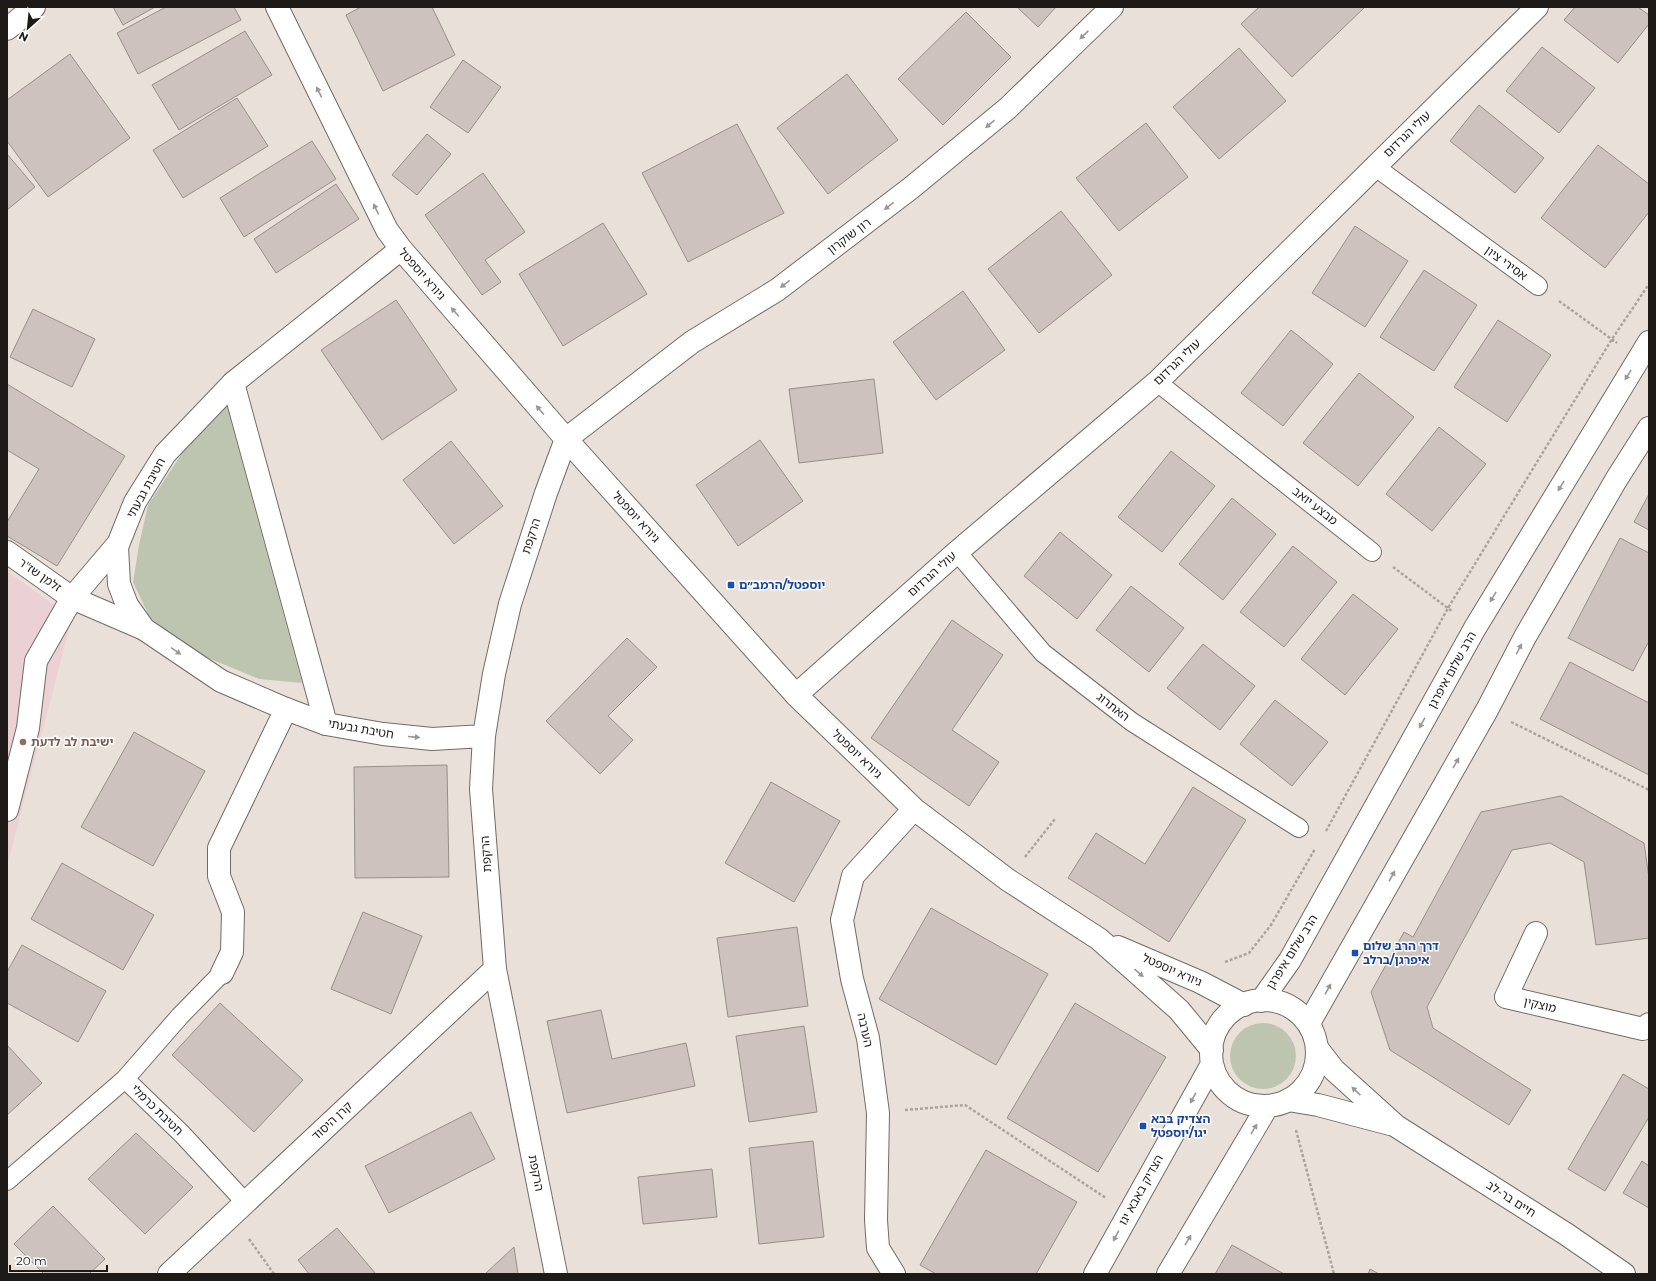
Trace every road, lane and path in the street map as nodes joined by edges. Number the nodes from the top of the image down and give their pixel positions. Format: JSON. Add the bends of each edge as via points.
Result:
{"nodes":[{"id":1,"x":34,"y":7,"type":"edge"},
{"id":2,"x":277,"y":7,"type":"edge"},
{"id":3,"x":1112,"y":7,"type":"edge"},
{"id":4,"x":1537,"y":7,"type":"edge"},
{"id":5,"x":7,"y":29,"type":"edge"},
{"id":6,"x":1374,"y":166,"type":"junction"},
{"id":7,"x":400,"y":249,"type":"junction"},
{"id":8,"x":1538,"y":286,"type":"joint"},
{"id":9,"x":1644,"y":350,"type":"edge"},
{"id":10,"x":1157,"y":382,"type":"junction"},
{"id":11,"x":233,"y":383,"type":"junction"},
{"id":12,"x":1649,"y":428,"type":"edge"},
{"id":13,"x":566,"y":439,"type":"junction"},
{"id":14,"x":118,"y":544,"type":"junction"},
{"id":15,"x":7,"y":552,"type":"edge"},
{"id":16,"x":957,"y":552,"type":"junction"},
{"id":17,"x":1372,"y":552,"type":"joint"},
{"id":18,"x":72,"y":598,"type":"junction"},
{"id":19,"x":1475,"y":628,"type":"junction"},
{"id":20,"x":144,"y":629,"type":"junction"},
{"id":21,"x":796,"y":695,"type":"junction"},
{"id":22,"x":286,"y":709,"type":"junction"},
{"id":23,"x":1487,"y":710,"type":"junction"},
{"id":24,"x":326,"y":724,"type":"junction"},
{"id":25,"x":484,"y":736,"type":"junction"},
{"id":26,"x":1649,"y":790,"type":"edge"},
{"id":27,"x":914,"y":809,"type":"junction"},
{"id":28,"x":7,"y":810,"type":"edge"},
{"id":29,"x":1055,"y":819,"type":"dead end"},
{"id":30,"x":1299,"y":828,"type":"dead end"},
{"id":31,"x":1008,"y":880,"type":"junction"},
{"id":32,"x":1536,"y":933,"type":"dead end"},
{"id":33,"x":1099,"y":939,"type":"junction"},
{"id":34,"x":495,"y":969,"type":"junction"},
{"id":35,"x":222,"y":973,"type":"joint"},
{"id":36,"x":1252,"y":1003,"type":"junction"},
{"id":37,"x":1309,"y":1023,"type":"junction"},
{"id":38,"x":1647,"y":1030,"type":"edge"},
{"id":39,"x":1317,"y":1048,"type":"junction"},
{"id":40,"x":1212,"y":1057,"type":"junction"},
{"id":41,"x":125,"y":1079,"type":"junction"},
{"id":42,"x":1288,"y":1100,"type":"junction"},
{"id":43,"x":1267,"y":1107,"type":"junction"},
{"id":44,"x":878,"y":1113,"type":"junction"},
{"id":45,"x":1396,"y":1126,"type":"junction"},
{"id":46,"x":7,"y":1181,"type":"edge"},
{"id":47,"x":239,"y":1209,"type":"junction"},
{"id":48,"x":1128,"y":1212,"type":"junction"},
{"id":49,"x":169,"y":1274,"type":"edge"},
{"id":50,"x":274,"y":1274,"type":"edge"},
{"id":51,"x":556,"y":1274,"type":"edge"},
{"id":52,"x":894,"y":1274,"type":"edge"},
{"id":53,"x":1095,"y":1274,"type":"edge"},
{"id":54,"x":1168,"y":1274,"type":"edge"},
{"id":55,"x":1334,"y":1274,"type":"edge"},
{"id":56,"x":1624,"y":1274,"type":"edge"}],
"edges":[{"from":1,"to":5,"type":"street"},
{"from":7,"to":2,"type":"street","name":"גיורא יוספטל","one_way":true,"via":[[387,230]]},
{"from":3,"to":13,"type":"street","name":"רון שוקרון","one_way":true,"via":[[1008,108],[911,188],[777,290],[692,342]]},
{"from":4,"to":6,"type":"street","name":"עולי הגרדום"},
{"from":6,"to":8,"type":"lane","name":"אסירי ציון"},
{"from":6,"to":10,"type":"street","name":"עולי הגרדום"},
{"from":7,"to":11,"type":"street","name":"חטיבת גבעתי"},
{"from":13,"to":7,"type":"street","name":"גיורא יוספטל","one_way":true},
{"from":8,"to":9,"type":"path","name":"אסירי ציון"},
{"from":9,"to":19,"type":"street","name":"הרב שלום איפרגן","one_way":true},
{"from":10,"to":16,"type":"street","name":"עולי הגרדום"},
{"from":10,"to":17,"type":"lane","name":"מבצע יואב"},
{"from":11,"to":14,"type":"street","name":"חטיבת גבעתי","via":[[165,454],[136,502]]},
{"from":11,"to":24,"type":"street"},
{"from":23,"to":12,"type":"street","one_way":true,"via":[[1525,637]]},
{"from":13,"to":21,"type":"street","name":"גיורא יוספטל"},
{"from":13,"to":25,"type":"street","name":"הרקפת","via":[[541,506],[510,604],[494,674]]},
{"from":14,"to":18,"type":"street","name":"זלמן שז\"ר"},
{"from":14,"to":20,"type":"street","name":"חטיבת גבעתי","via":[[119,584],[126,605]]},
{"from":15,"to":18,"type":"street","name":"זלמן שז\"ר"},
{"from":16,"to":21,"type":"street","name":"עולי הגרדום"},
{"from":16,"to":30,"type":"lane","name":"האתרוג","via":[[1043,653],[1132,722]]},
{"from":17,"to":19,"type":"path"},
{"from":18,"to":20,"type":"street","name":"זלמן שז\"ר"},
{"from":18,"to":28,"type":"street","via":[[36,661],[28,728]]},
{"from":19,"to":36,"type":"street","name":"הרב שלום איפרגן","one_way":true,"via":[[1294,954]]},
{"from":20,"to":22,"type":"street","name":"חטיבת גבעתי","one_way":true,"via":[[221,681]]},
{"from":21,"to":27,"type":"street","name":"גיורא יוספטל"},
{"from":22,"to":24,"type":"street","name":"חטיבת גבעתי"},
{"from":22,"to":35,"type":"street","via":[[219,848],[220,876],[233,912],[232,952]]},
{"from":23,"to":26,"type":"path"},
{"from":37,"to":23,"type":"street","one_way":true},
{"from":24,"to":25,"type":"street","name":"חטיבת גבעתי","one_way":true,"via":[[432,739]]},
{"from":25,"to":34,"type":"street","name":"הרקפת","via":[[481,789]]},
{"from":27,"to":31,"type":"street","name":"גיורא יוספטל"},
{"from":27,"to":44,"type":"street","name":"הערבה","via":[[852,876],[842,920],[852,979],[868,1038]]},
{"from":29,"to":31,"type":"path"},
{"from":31,"to":33,"type":"street","name":"גיורא יוספטל"},
{"from":32,"to":38,"type":"street","name":"מוצקין","via":[[1506,997]]},
{"from":33,"to":36,"type":"street","name":"גיורא יוספטל"},
{"from":33,"to":40,"type":"street","name":"גיורא יוספטל","one_way":true,"via":[[1179,1010]]},
{"from":34,"to":47,"type":"street","name":"קרן היסוד"},
{"from":34,"to":51,"type":"street","name":"הרקפת"},
{"from":35,"to":41,"type":"lane"},
{"from":36,"to":37,"type":"street","via":[[1272,1001],[1286,1005]]},
{"from":36,"to":40,"type":"street","via":[[1231,1012],[1220,1024],[1214,1039]]},
{"from":37,"to":39,"type":"street"},
{"from":39,"to":42,"type":"street","via":[[1315,1067],[1309,1081]]},
{"from":45,"to":39,"type":"street","name":"חיים בר-לב","one_way":true,"via":[[1334,1070]]},
{"from":40,"to":43,"type":"street","via":[[1222,1085],[1250,1104]]},
{"from":40,"to":48,"type":"street","name":"הצדיק באבא יגו","one_way":true},
{"from":41,"to":46,"type":"lane","name":"חטיבת כרמלי"},
{"from":41,"to":47,"type":"lane","name":"חטיבת כרמלי","via":[[182,1134]]},
{"from":42,"to":43,"type":"street"},
{"from":42,"to":45,"type":"street","name":"חיים בר-לב","via":[[1331,1108]]},
{"from":42,"to":55,"type":"path"},
{"from":54,"to":43,"type":"street","one_way":true},
{"from":44,"to":48,"type":"path","via":[[965,1105]]},
{"from":44,"to":52,"type":"street","name":"הערבה","via":[[878,1248]]},
{"from":45,"to":56,"type":"street","name":"חיים בר-לב"},
{"from":47,"to":49,"type":"street","name":"קרן היסוד"},
{"from":47,"to":50,"type":"path"},
{"from":48,"to":53,"type":"street","name":"הצדיק באבא יגו","one_way":true}]}
